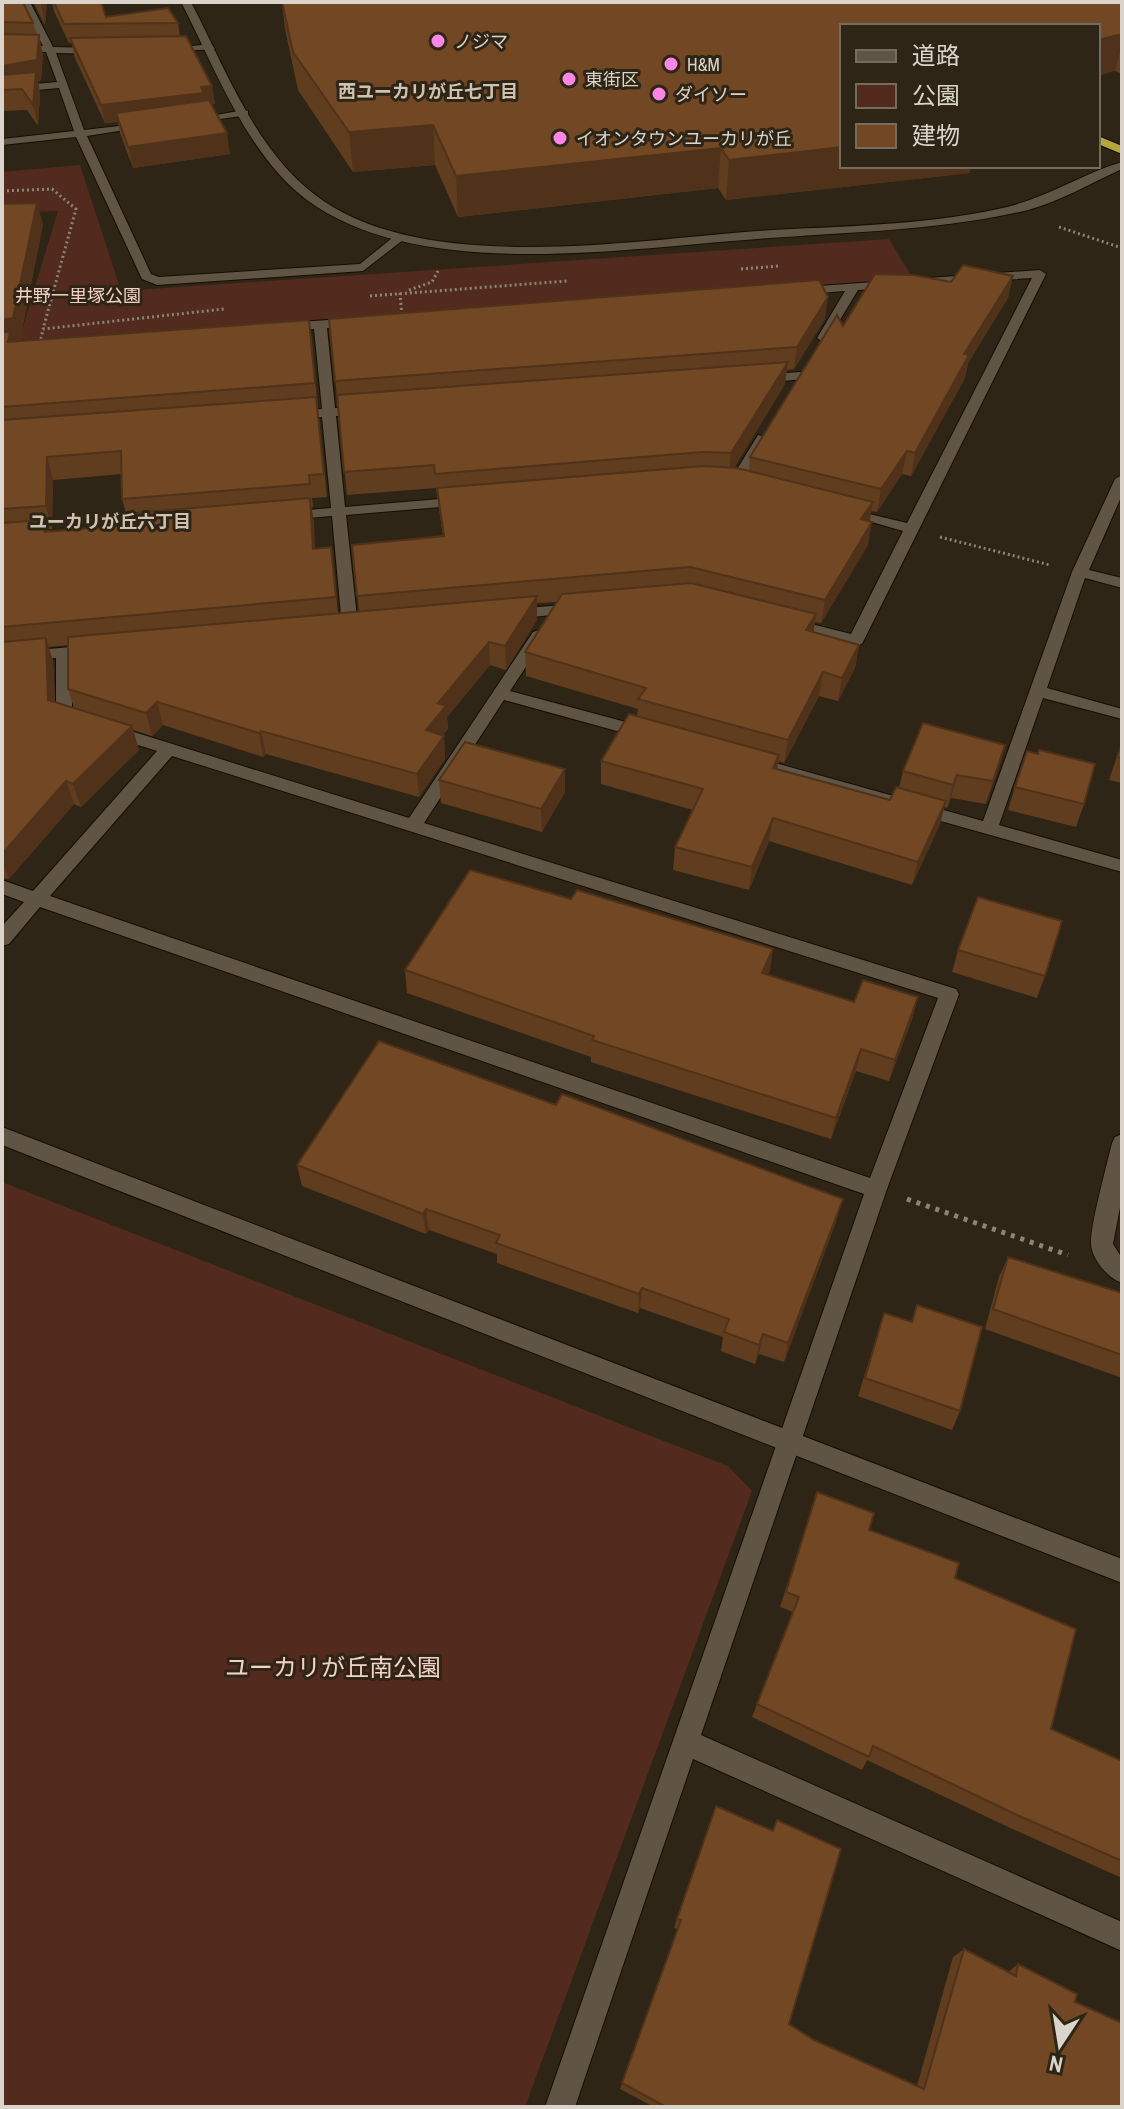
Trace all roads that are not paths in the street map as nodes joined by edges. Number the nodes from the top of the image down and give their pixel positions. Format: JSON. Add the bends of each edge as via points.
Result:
{"nodes":[{"id":1,"x":25,"y":2,"type":"edge"},
{"id":2,"x":186,"y":2,"type":"edge"},
{"id":3,"x":211,"y":47,"type":"junction"},
{"id":4,"x":2,"y":48,"type":"edge"},
{"id":5,"x":50,"y":50,"type":"junction"},
{"id":6,"x":155,"y":50,"type":"edge"},
{"id":7,"x":111,"y":51,"type":"edge"},
{"id":8,"x":61,"y":85,"type":"junction"},
{"id":9,"x":2,"y":90,"type":"edge"},
{"id":10,"x":244,"y":113,"type":"junction"},
{"id":11,"x":184,"y":121,"type":"edge"},
{"id":12,"x":155,"y":125,"type":"edge"},
{"id":13,"x":81,"y":135,"type":"junction"},
{"id":14,"x":1100,"y":141,"type":"edge"},
{"id":15,"x":2,"y":142,"type":"edge"},
{"id":16,"x":1122,"y":150,"type":"edge"},
{"id":17,"x":1122,"y":165,"type":"edge"},
{"id":18,"x":401,"y":237,"type":"junction"},
{"id":19,"x":854,"y":287,"type":"junction"},
{"id":20,"x":776,"y":293,"type":"edge"},
{"id":21,"x":402,"y":319,"type":"edge"},
{"id":22,"x":320,"y":325,"type":"junction"},
{"id":23,"x":273,"y":328,"type":"edge"},
{"id":24,"x":807,"y":364,"type":"junction"},
{"id":25,"x":737,"y":381,"type":"edge"},
{"id":26,"x":792,"y":390,"type":"edge"},
{"id":27,"x":376,"y":409,"type":"edge"},
{"id":28,"x":329,"y":412,"type":"junction"},
{"id":29,"x":282,"y":416,"type":"edge"},
{"id":30,"x":767,"y":430,"type":"edge"},
{"id":31,"x":1122,"y":479,"type":"edge"},
{"id":32,"x":736,"y":485,"type":"edge"},
{"id":33,"x":481,"y":500,"type":"edge"},
{"id":34,"x":823,"y":507,"type":"edge"},
{"id":35,"x":339,"y":512,"type":"junction"},
{"id":36,"x":262,"y":518,"type":"edge"},
{"id":37,"x":912,"y":529,"type":"junction"},
{"id":38,"x":1080,"y":572,"type":"junction"},
{"id":39,"x":1122,"y":583,"type":"edge"},
{"id":40,"x":599,"y":606,"type":"edge"},
{"id":41,"x":554,"y":611,"type":"junction"},
{"id":42,"x":491,"y":616,"type":"edge"},
{"id":43,"x":780,"y":621,"type":"edge"},
{"id":44,"x":335,"y":629,"type":"edge"},
{"id":45,"x":112,"y":648,"type":"edge"},
{"id":46,"x":64,"y":653,"type":"junction"},
{"id":47,"x":2,"y":658,"type":"edge"},
{"id":48,"x":1037,"y":691,"type":"junction"},
{"id":49,"x":503,"y":694,"type":"junction"},
{"id":50,"x":1122,"y":714,"type":"edge"},
{"id":51,"x":670,"y":740,"type":"edge"},
{"id":52,"x":168,"y":749,"type":"junction"},
{"id":53,"x":731,"y":756,"type":"edge"},
{"id":54,"x":413,"y":825,"type":"junction"},
{"id":55,"x":989,"y":828,"type":"junction"},
{"id":56,"x":1122,"y":866,"type":"edge"},
{"id":57,"x":2,"y":887,"type":"edge"},
{"id":58,"x":37,"y":899,"type":"junction"},
{"id":59,"x":2,"y":939,"type":"edge"},
{"id":60,"x":2,"y":1136,"type":"edge"},
{"id":61,"x":1122,"y":1143,"type":"edge"},
{"id":62,"x":876,"y":1189,"type":"junction"},
{"id":63,"x":1121,"y":1273,"type":"edge"},
{"id":64,"x":791,"y":1441,"type":"junction"},
{"id":65,"x":1122,"y":1571,"type":"edge"},
{"id":66,"x":686,"y":1742,"type":"junction"},
{"id":67,"x":1122,"y":1937,"type":"edge"},
{"id":68,"x":560,"y":2107,"type":"edge"}],
"edges":[{"from":1,"to":5,"type":"street"},
{"from":2,"to":3,"type":"street"},
{"from":3,"to":6,"type":"street"},
{"from":3,"to":10,"type":"street"},
{"from":4,"to":5,"type":"street"},
{"from":5,"to":7,"type":"street"},
{"from":5,"to":8,"type":"street"},
{"from":8,"to":9,"type":"street"},
{"from":8,"to":13,"type":"street"},
{"from":10,"to":11,"type":"street"},
{"from":10,"to":18,"type":"street","via":[[291,182],[309,197],[345,218]]},
{"from":12,"to":13,"type":"street"},
{"from":13,"to":15,"type":"street"},
{"from":13,"to":18,"type":"street","via":[[146,276],[157,281],[363,267]]},
{"from":14,"to":16,"type":"highway"},
{"from":17,"to":18,"type":"street","via":[[1074,191],[1029,206],[917,225],[517,249]]},
{"from":19,"to":20,"type":"street"},
{"from":19,"to":24,"type":"street"},
{"from":19,"to":37,"type":"street","via":[[1040,274]]},
{"from":21,"to":22,"type":"street"},
{"from":22,"to":23,"type":"street"},
{"from":22,"to":28,"type":"street"},
{"from":24,"to":25,"type":"street"},
{"from":24,"to":26,"type":"street"},
{"from":27,"to":28,"type":"street"},
{"from":28,"to":29,"type":"street"},
{"from":28,"to":35,"type":"street"},
{"from":30,"to":32,"type":"street"},
{"from":31,"to":38,"type":"street"},
{"from":33,"to":35,"type":"street"},
{"from":34,"to":37,"type":"street"},
{"from":35,"to":36,"type":"street"},
{"from":35,"to":44,"type":"street","via":[[358,627]]},
{"from":37,"to":43,"type":"street","via":[[856,640]]},
{"from":38,"to":39,"type":"street"},
{"from":38,"to":48,"type":"street"},
{"from":40,"to":41,"type":"street"},
{"from":41,"to":42,"type":"street"},
{"from":41,"to":49,"type":"street"},
{"from":45,"to":46,"type":"street"},
{"from":46,"to":47,"type":"street"},
{"from":46,"to":52,"type":"street","via":[[64,717]]},
{"from":48,"to":50,"type":"street"},
{"from":48,"to":55,"type":"street"},
{"from":49,"to":51,"type":"street"},
{"from":49,"to":54,"type":"street"},
{"from":52,"to":54,"type":"street"},
{"from":52,"to":58,"type":"street"},
{"from":53,"to":55,"type":"street"},
{"from":54,"to":62,"type":"street","via":[[949,994]]},
{"from":55,"to":56,"type":"street"},
{"from":57,"to":58,"type":"street"},
{"from":58,"to":59,"type":"street"},
{"from":58,"to":62,"type":"street"},
{"from":60,"to":64,"type":"street"},
{"from":61,"to":63,"type":"street","via":[[1102,1244]]},
{"from":62,"to":64,"type":"street"},
{"from":64,"to":65,"type":"street"},
{"from":64,"to":66,"type":"street"},
{"from":66,"to":67,"type":"street"},
{"from":66,"to":68,"type":"street"}]}
